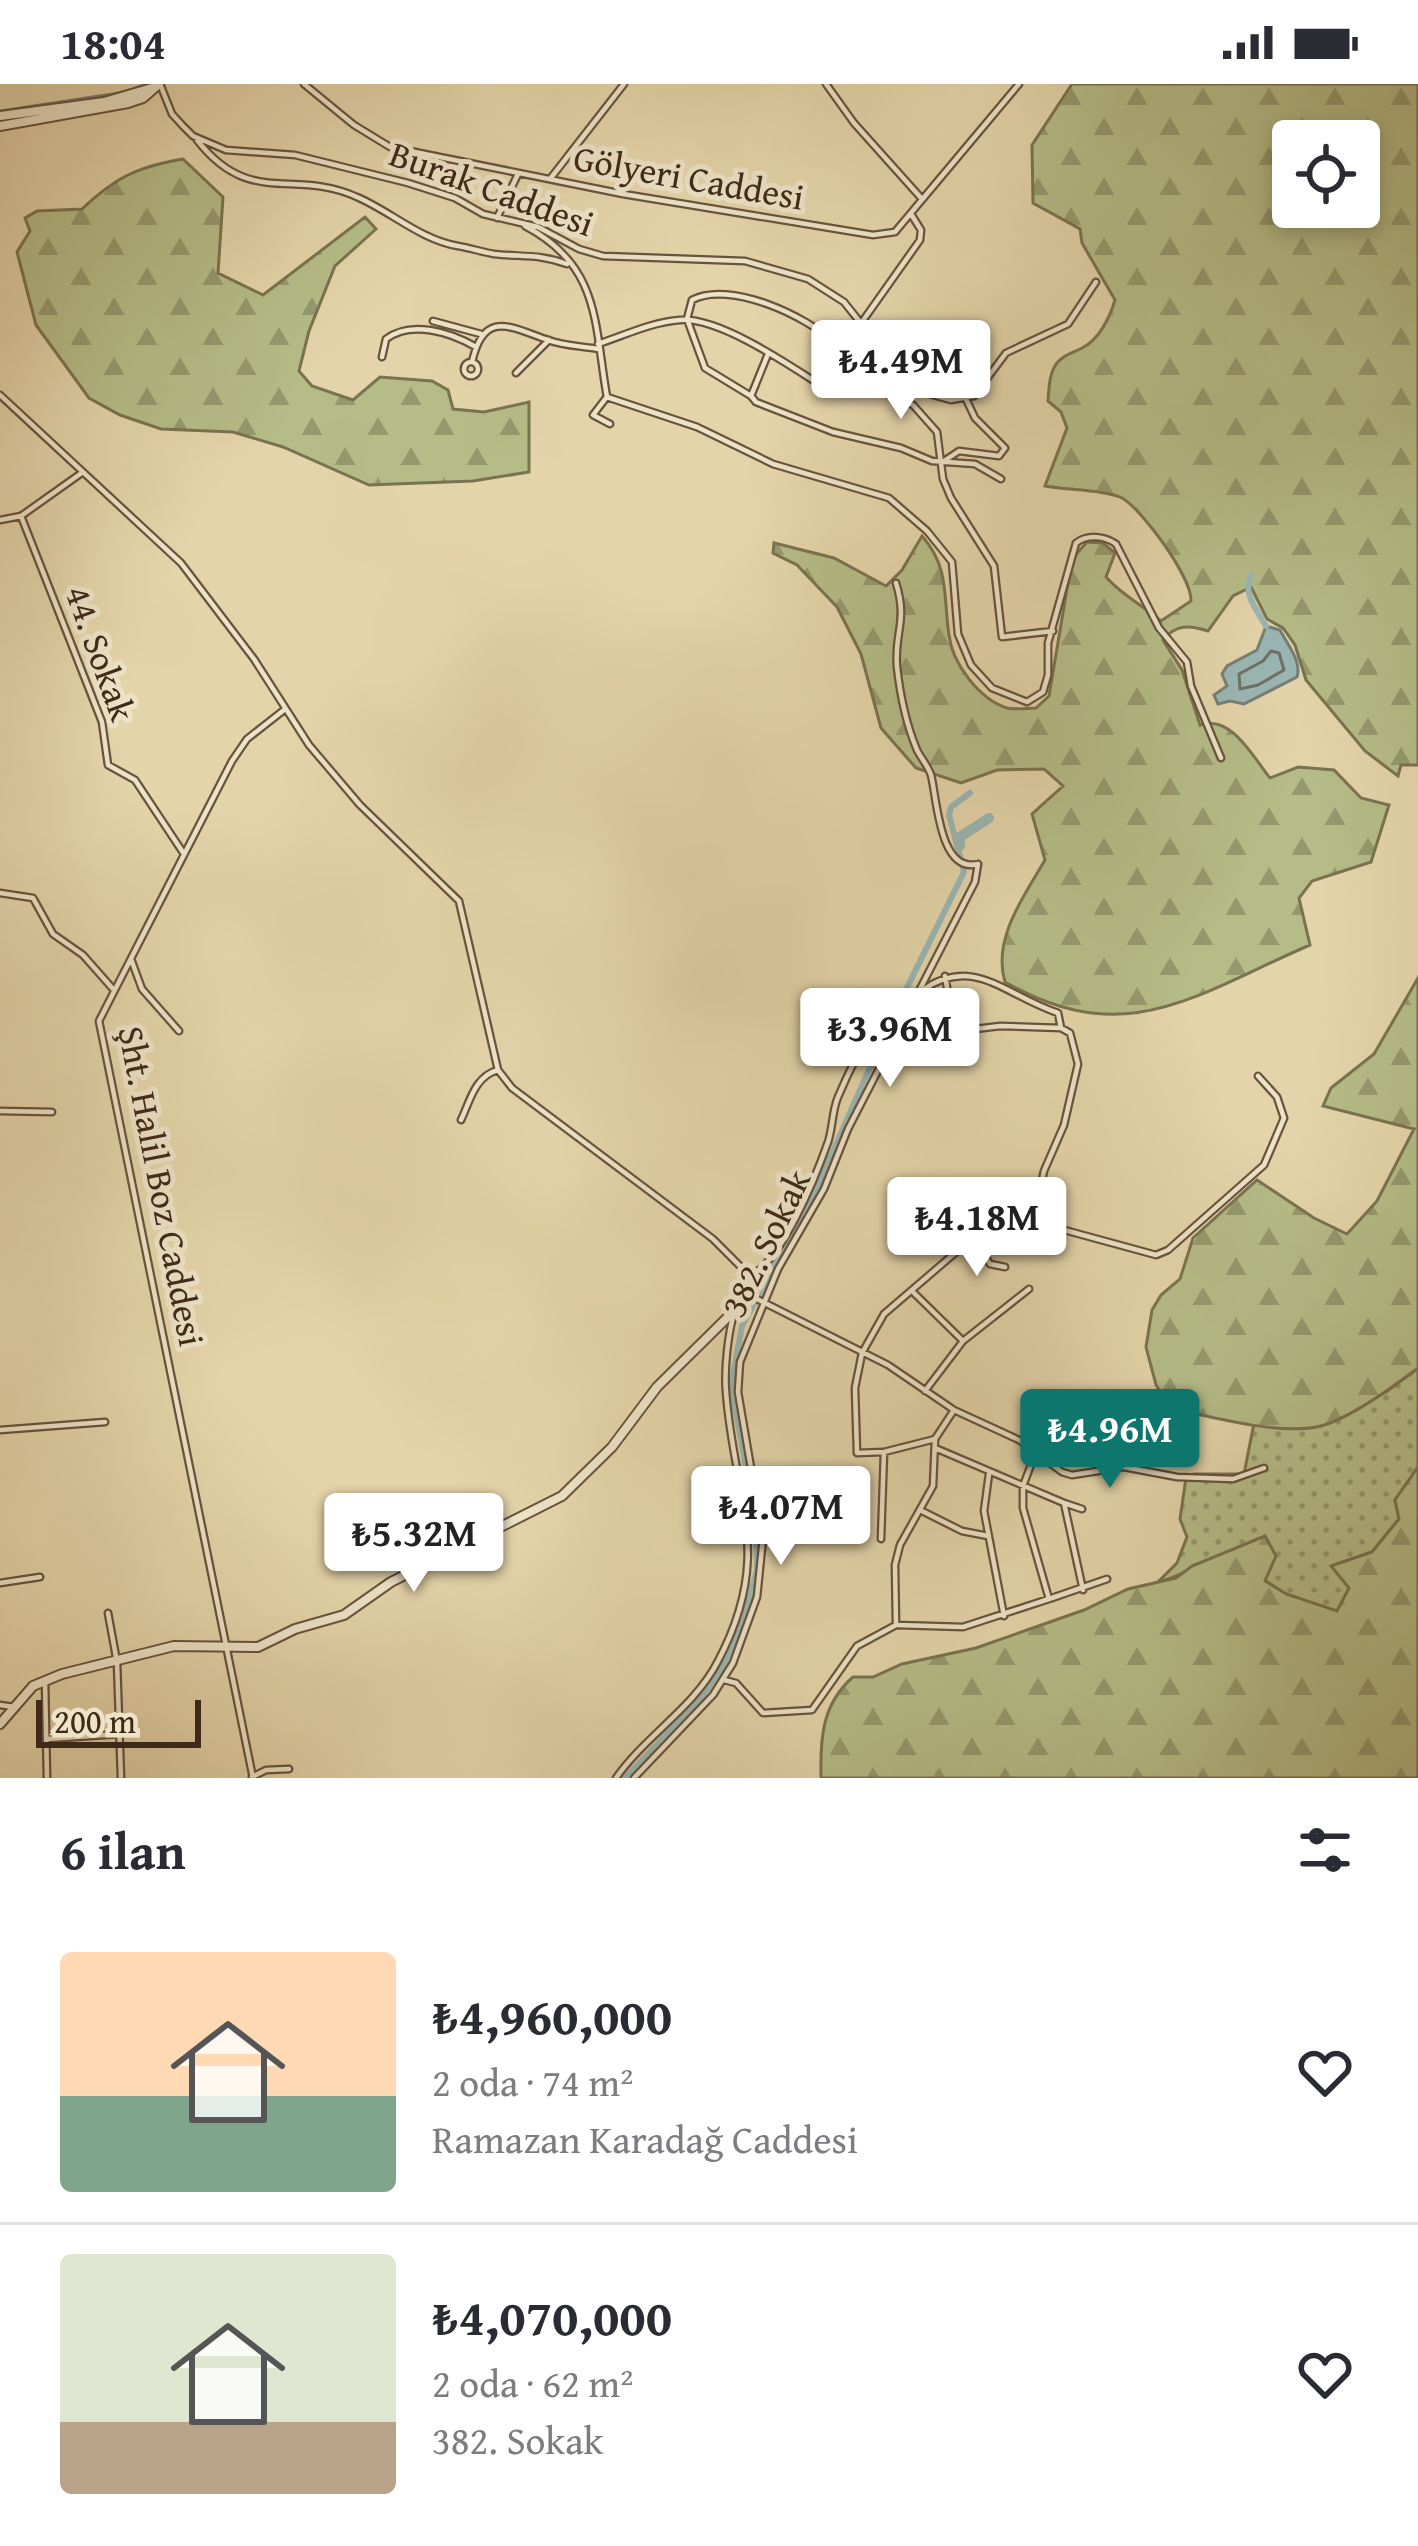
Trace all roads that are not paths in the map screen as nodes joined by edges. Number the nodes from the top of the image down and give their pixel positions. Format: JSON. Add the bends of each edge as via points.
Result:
{"nodes":[{"id":1,"x":159,"y":84,"type":"edge"},
{"id":2,"x":304,"y":84,"type":"edge"},
{"id":3,"x":624,"y":84,"type":"edge"},
{"id":4,"x":826,"y":84,"type":"edge"},
{"id":5,"x":1019,"y":84,"type":"edge"},
{"id":6,"x":0,"y":116,"type":"edge"},
{"id":7,"x":0,"y":126,"type":"edge"},
{"id":8,"x":193,"y":136,"type":"junction"},
{"id":9,"x":518,"y":174,"type":"junction"},
{"id":10,"x":549,"y":180,"type":"junction"},
{"id":11,"x":922,"y":200,"type":"junction"},
{"id":12,"x":911,"y":214,"type":"junction"},
{"id":13,"x":497,"y":218,"type":"junction"},
{"id":14,"x":525,"y":226,"type":"junction"},
{"id":15,"x":572,"y":267,"type":"junction"},
{"id":16,"x":1096,"y":282,"type":"dead end"},
{"id":17,"x":687,"y":319,"type":"junction"},
{"id":18,"x":434,"y":321,"type":"dead end"},
{"id":19,"x":862,"y":322,"type":"junction"},
{"id":20,"x":481,"y":334,"type":"junction"},
{"id":21,"x":549,"y":340,"type":"junction"},
{"id":22,"x":598,"y":346,"type":"junction"},
{"id":23,"x":476,"y":347,"type":"junction"},
{"id":24,"x":768,"y":354,"type":"junction"},
{"id":25,"x":382,"y":357,"type":"dead end"},
{"id":26,"x":472,"y":362,"type":"dead end"},
{"id":27,"x":516,"y":373,"type":"dead end"},
{"id":28,"x":825,"y":388,"type":"dead end"},
{"id":29,"x":0,"y":395,"type":"edge"},
{"id":30,"x":751,"y":396,"type":"junction"},
{"id":31,"x":607,"y":397,"type":"junction"},
{"id":32,"x":966,"y":399,"type":"junction"},
{"id":33,"x":610,"y":424,"type":"dead end"},
{"id":34,"x":941,"y":463,"type":"junction"},
{"id":35,"x":83,"y":472,"type":"junction"},
{"id":36,"x":1001,"y":479,"type":"dead end"},
{"id":37,"x":21,"y":516,"type":"junction"},
{"id":38,"x":0,"y":520,"type":"edge"},
{"id":39,"x":896,"y":583,"type":"dead end"},
{"id":40,"x":1053,"y":631,"type":"junction"},
{"id":41,"x":284,"y":710,"type":"junction"},
{"id":42,"x":1222,"y":758,"type":"dead end"},
{"id":43,"x":184,"y":854,"type":"junction"},
{"id":44,"x":0,"y":893,"type":"edge"},
{"id":45,"x":131,"y":959,"type":"junction"},
{"id":46,"x":945,"y":976,"type":"junction"},
{"id":47,"x":114,"y":990,"type":"junction"},
{"id":48,"x":918,"y":993,"type":"junction"},
{"id":49,"x":885,"y":1006,"type":"dead end"},
{"id":50,"x":1061,"y":1028,"type":"junction"},
{"id":51,"x":179,"y":1031,"type":"dead end"},
{"id":52,"x":955,"y":1033,"type":"junction"},
{"id":53,"x":892,"y":1040,"type":"junction"},
{"id":54,"x":498,"y":1070,"type":"junction"},
{"id":55,"x":1258,"y":1076,"type":"dead end"},
{"id":56,"x":0,"y":1111,"type":"edge"},
{"id":57,"x":52,"y":1112,"type":"dead end"},
{"id":58,"x":461,"y":1120,"type":"dead end"},
{"id":59,"x":1034,"y":1216,"type":"junction"},
{"id":60,"x":975,"y":1241,"type":"junction"},
{"id":61,"x":1005,"y":1267,"type":"dead end"},
{"id":62,"x":750,"y":1276,"type":"junction"},
{"id":63,"x":1029,"y":1289,"type":"dead end"},
{"id":64,"x":913,"y":1292,"type":"junction"},
{"id":65,"x":748,"y":1295,"type":"junction"},
{"id":66,"x":762,"y":1302,"type":"junction"},
{"id":67,"x":736,"y":1309,"type":"junction"},
{"id":68,"x":963,"y":1341,"type":"junction"},
{"id":69,"x":862,"y":1353,"type":"junction"},
{"id":70,"x":925,"y":1390,"type":"junction"},
{"id":71,"x":954,"y":1410,"type":"junction"},
{"id":72,"x":105,"y":1422,"type":"dead end"},
{"id":73,"x":0,"y":1430,"type":"edge"},
{"id":74,"x":935,"y":1439,"type":"junction"},
{"id":75,"x":935,"y":1448,"type":"junction"},
{"id":76,"x":884,"y":1452,"type":"junction"},
{"id":77,"x":1035,"y":1454,"type":"junction"},
{"id":78,"x":1264,"y":1468,"type":"dead end"},
{"id":79,"x":989,"y":1473,"type":"junction"},
{"id":80,"x":1023,"y":1486,"type":"junction"},
{"id":81,"x":1064,"y":1503,"type":"junction"},
{"id":82,"x":1082,"y":1509,"type":"dead end"},
{"id":83,"x":921,"y":1510,"type":"junction"},
{"id":84,"x":988,"y":1536,"type":"junction"},
{"id":85,"x":881,"y":1539,"type":"dead end"},
{"id":86,"x":40,"y":1577,"type":"dead end"},
{"id":87,"x":1107,"y":1579,"type":"dead end"},
{"id":88,"x":0,"y":1583,"type":"edge"},
{"id":89,"x":1083,"y":1590,"type":"junction"},
{"id":90,"x":1049,"y":1599,"type":"junction"},
{"id":91,"x":108,"y":1613,"type":"dead end"},
{"id":92,"x":1004,"y":1616,"type":"junction"},
{"id":93,"x":896,"y":1625,"type":"junction"},
{"id":94,"x":227,"y":1649,"type":"junction"},
{"id":95,"x":117,"y":1662,"type":"junction"},
{"id":96,"x":45,"y":1680,"type":"junction"},
{"id":97,"x":723,"y":1680,"type":"junction"},
{"id":98,"x":0,"y":1705,"type":"edge"},
{"id":99,"x":14,"y":1707,"type":"junction"},
{"id":100,"x":0,"y":1724,"type":"edge"},
{"id":101,"x":119,"y":1734,"type":"junction"},
{"id":102,"x":47,"y":1739,"type":"junction"},
{"id":103,"x":289,"y":1769,"type":"dead end"},
{"id":104,"x":47,"y":1778,"type":"edge"},
{"id":105,"x":122,"y":1778,"type":"edge"},
{"id":106,"x":253,"y":1778,"type":"edge"},
{"id":107,"x":616,"y":1778,"type":"edge"},
{"id":108,"x":634,"y":1778,"type":"edge"}],
"edges":[{"from":1,"to":6,"type":"street","via":[[128,97]]},
{"from":1,"to":7,"type":"street","via":[[128,104]]},
{"from":1,"to":8,"type":"street"},
{"from":2,"to":9,"type":"street","name":"Gölyeri Caddesi","via":[[390,147]]},
{"from":3,"to":10,"type":"street"},
{"from":4,"to":11,"type":"street"},
{"from":5,"to":11,"type":"street"},
{"from":8,"to":13,"type":"street","name":"Burak Caddesi","via":[[226,150],[295,155],[408,183]]},
{"from":8,"to":15,"type":"street","via":[[254,183],[321,185],[454,246],[546,256]]},
{"from":9,"to":10,"type":"street","name":"Gölyeri Caddesi"},
{"from":9,"to":13,"type":"street"},
{"from":10,"to":12,"type":"street","name":"Gölyeri Caddesi","via":[[873,236],[896,232]]},
{"from":11,"to":12,"type":"street"},
{"from":12,"to":19,"type":"street","via":[[920,240]]},
{"from":13,"to":14,"type":"street","name":"Burak Caddesi"},
{"from":14,"to":15,"type":"street"},
{"from":14,"to":19,"type":"street","name":"Burak Caddesi","via":[[603,256],[776,268],[832,292]]},
{"from":15,"to":22,"type":"street","via":[[593,299]]},
{"from":16,"to":32,"type":"street","via":[[1068,324],[1006,353]]},
{"from":17,"to":22,"type":"street"},
{"from":17,"to":24,"type":"street"},
{"from":17,"to":30,"type":"street","via":[[705,368]]},
{"from":17,"to":34,"type":"street","via":[[692,300],[724,294],[795,317],[844,354],[852,379],[924,415],[937,432]]},
{"from":18,"to":20,"type":"street"},
{"from":19,"to":32,"type":"street","name":"Burak Caddesi","via":[[922,392]]},
{"from":20,"to":21,"type":"street","via":[[519,328]]},
{"from":20,"to":23,"type":"street"},
{"from":21,"to":22,"type":"street"},
{"from":21,"to":27,"type":"street"},
{"from":22,"to":31,"type":"street"},
{"from":23,"to":25,"type":"street","via":[[406,328],[386,340]]},
{"from":23,"to":26,"type":"street"},
{"from":24,"to":28,"type":"street"},
{"from":24,"to":30,"type":"street"},
{"from":29,"to":35,"type":"street"},
{"from":30,"to":34,"type":"street","via":[[833,432]]},
{"from":31,"to":33,"type":"street","via":[[592,415]]},
{"from":31,"to":40,"type":"street","via":[[773,464],[889,498],[952,562],[958,634],[970,665],[992,688],[1027,702],[1043,692]]},
{"from":32,"to":34,"type":"street","via":[[1006,448],[999,456],[958,452]]},
{"from":34,"to":36,"type":"street","via":[[975,464]]},
{"from":34,"to":40,"type":"street","via":[[951,498],[994,566],[1002,637]]},
{"from":35,"to":37,"type":"street"},
{"from":35,"to":41,"type":"street","via":[[210,596]]},
{"from":37,"to":38,"type":"street"},
{"from":37,"to":43,"type":"street","name":"44. Sokak","via":[[102,722],[108,765],[136,780]]},
{"from":39,"to":48,"type":"street","name":"382. Sokak","via":[[904,608],[896,661],[904,710],[959,863],[978,864]]},
{"from":40,"to":42,"type":"street","via":[[1076,543],[1107,538],[1187,662]]},
{"from":41,"to":43,"type":"street","name":"Şht. Halil Boz Caddesi","via":[[247,739]]},
{"from":41,"to":54,"type":"street","via":[[360,805],[458,902]]},
{"from":43,"to":45,"type":"street","name":"Şht. Halil Boz Caddesi"},
{"from":44,"to":47,"type":"street","via":[[33,898],[53,934]]},
{"from":45,"to":47,"type":"street","name":"Şht. Halil Boz Caddesi"},
{"from":45,"to":51,"type":"street","via":[[142,989]]},
{"from":46,"to":48,"type":"street"},
{"from":46,"to":50,"type":"street","via":[[981,978],[1058,1013]]},
{"from":46,"to":52,"type":"street"},
{"from":47,"to":94,"type":"street","name":"Şht. Halil Boz Caddesi","via":[[99,1021]]},
{"from":48,"to":53,"type":"street","name":"382. Sokak"},
{"from":49,"to":62,"type":"street","via":[[834,1105],[812,1184],[774,1253]]},
{"from":50,"to":52,"type":"street"},
{"from":50,"to":59,"type":"street","via":[[1070,1033],[1078,1064]]},
{"from":52,"to":53,"type":"street"},
{"from":53,"to":66,"type":"street","name":"382. Sokak"},
{"from":54,"to":58,"type":"street","via":[[478,1082]]},
{"from":54,"to":62,"type":"street"},
{"from":55,"to":59,"type":"street","via":[[1284,1118],[1264,1165],[1168,1250],[1156,1255]]},
{"from":56,"to":57,"type":"street"},
{"from":59,"to":60,"type":"street"},
{"from":60,"to":61,"type":"street","via":[[990,1264]]},
{"from":60,"to":64,"type":"street"},
{"from":62,"to":65,"type":"street"},
{"from":63,"to":68,"type":"street"},
{"from":64,"to":68,"type":"street"},
{"from":64,"to":69,"type":"street","via":[[884,1314]]},
{"from":65,"to":66,"type":"street"},
{"from":65,"to":67,"type":"street"},
{"from":66,"to":69,"type":"street"},
{"from":66,"to":97,"type":"street","name":"382. Sokak","via":[[738,1392],[758,1493],[760,1578]]},
{"from":67,"to":94,"type":"street","via":[[562,1496],[391,1582],[344,1615],[258,1647]]},
{"from":67,"to":107,"type":"street","via":[[725,1388],[744,1496],[748,1581],[709,1678]]},
{"from":68,"to":70,"type":"street"},
{"from":69,"to":70,"type":"street"},
{"from":69,"to":76,"type":"street","via":[[857,1454]]},
{"from":70,"to":71,"type":"street"},
{"from":71,"to":74,"type":"street"},
{"from":71,"to":77,"type":"street"},
{"from":72,"to":73,"type":"street"},
{"from":74,"to":75,"type":"street"},
{"from":74,"to":76,"type":"street"},
{"from":75,"to":79,"type":"street"},
{"from":75,"to":83,"type":"street","via":[[935,1478]]},
{"from":76,"to":85,"type":"street"},
{"from":77,"to":78,"type":"street","via":[[1072,1475],[1124,1467],[1233,1479]]},
{"from":77,"to":80,"type":"street"},
{"from":79,"to":80,"type":"street"},
{"from":79,"to":84,"type":"street"},
{"from":80,"to":81,"type":"street"},
{"from":80,"to":90,"type":"street"},
{"from":81,"to":82,"type":"street"},
{"from":81,"to":89,"type":"street"},
{"from":83,"to":84,"type":"street"},
{"from":83,"to":93,"type":"street","via":[[900,1545]]},
{"from":84,"to":92,"type":"street"},
{"from":86,"to":88,"type":"street"},
{"from":87,"to":89,"type":"street"},
{"from":89,"to":90,"type":"street"},
{"from":90,"to":92,"type":"street"},
{"from":91,"to":95,"type":"street"},
{"from":92,"to":93,"type":"street","via":[[963,1627]]},
{"from":93,"to":97,"type":"street","via":[[857,1646],[812,1710],[763,1713],[736,1682]]},
{"from":94,"to":95,"type":"street","via":[[174,1646]]},
{"from":94,"to":106,"type":"street","name":"Şht. Halil Boz Caddesi"},
{"from":95,"to":96,"type":"street"},
{"from":95,"to":101,"type":"street"},
{"from":96,"to":99,"type":"street"},
{"from":96,"to":102,"type":"street"},
{"from":97,"to":108,"type":"street","name":"382. Sokak"},
{"from":98,"to":99,"type":"street"},
{"from":99,"to":100,"type":"street"},
{"from":101,"to":102,"type":"street"},
{"from":101,"to":105,"type":"street"},
{"from":102,"to":104,"type":"street"},
{"from":103,"to":106,"type":"street"}]}
